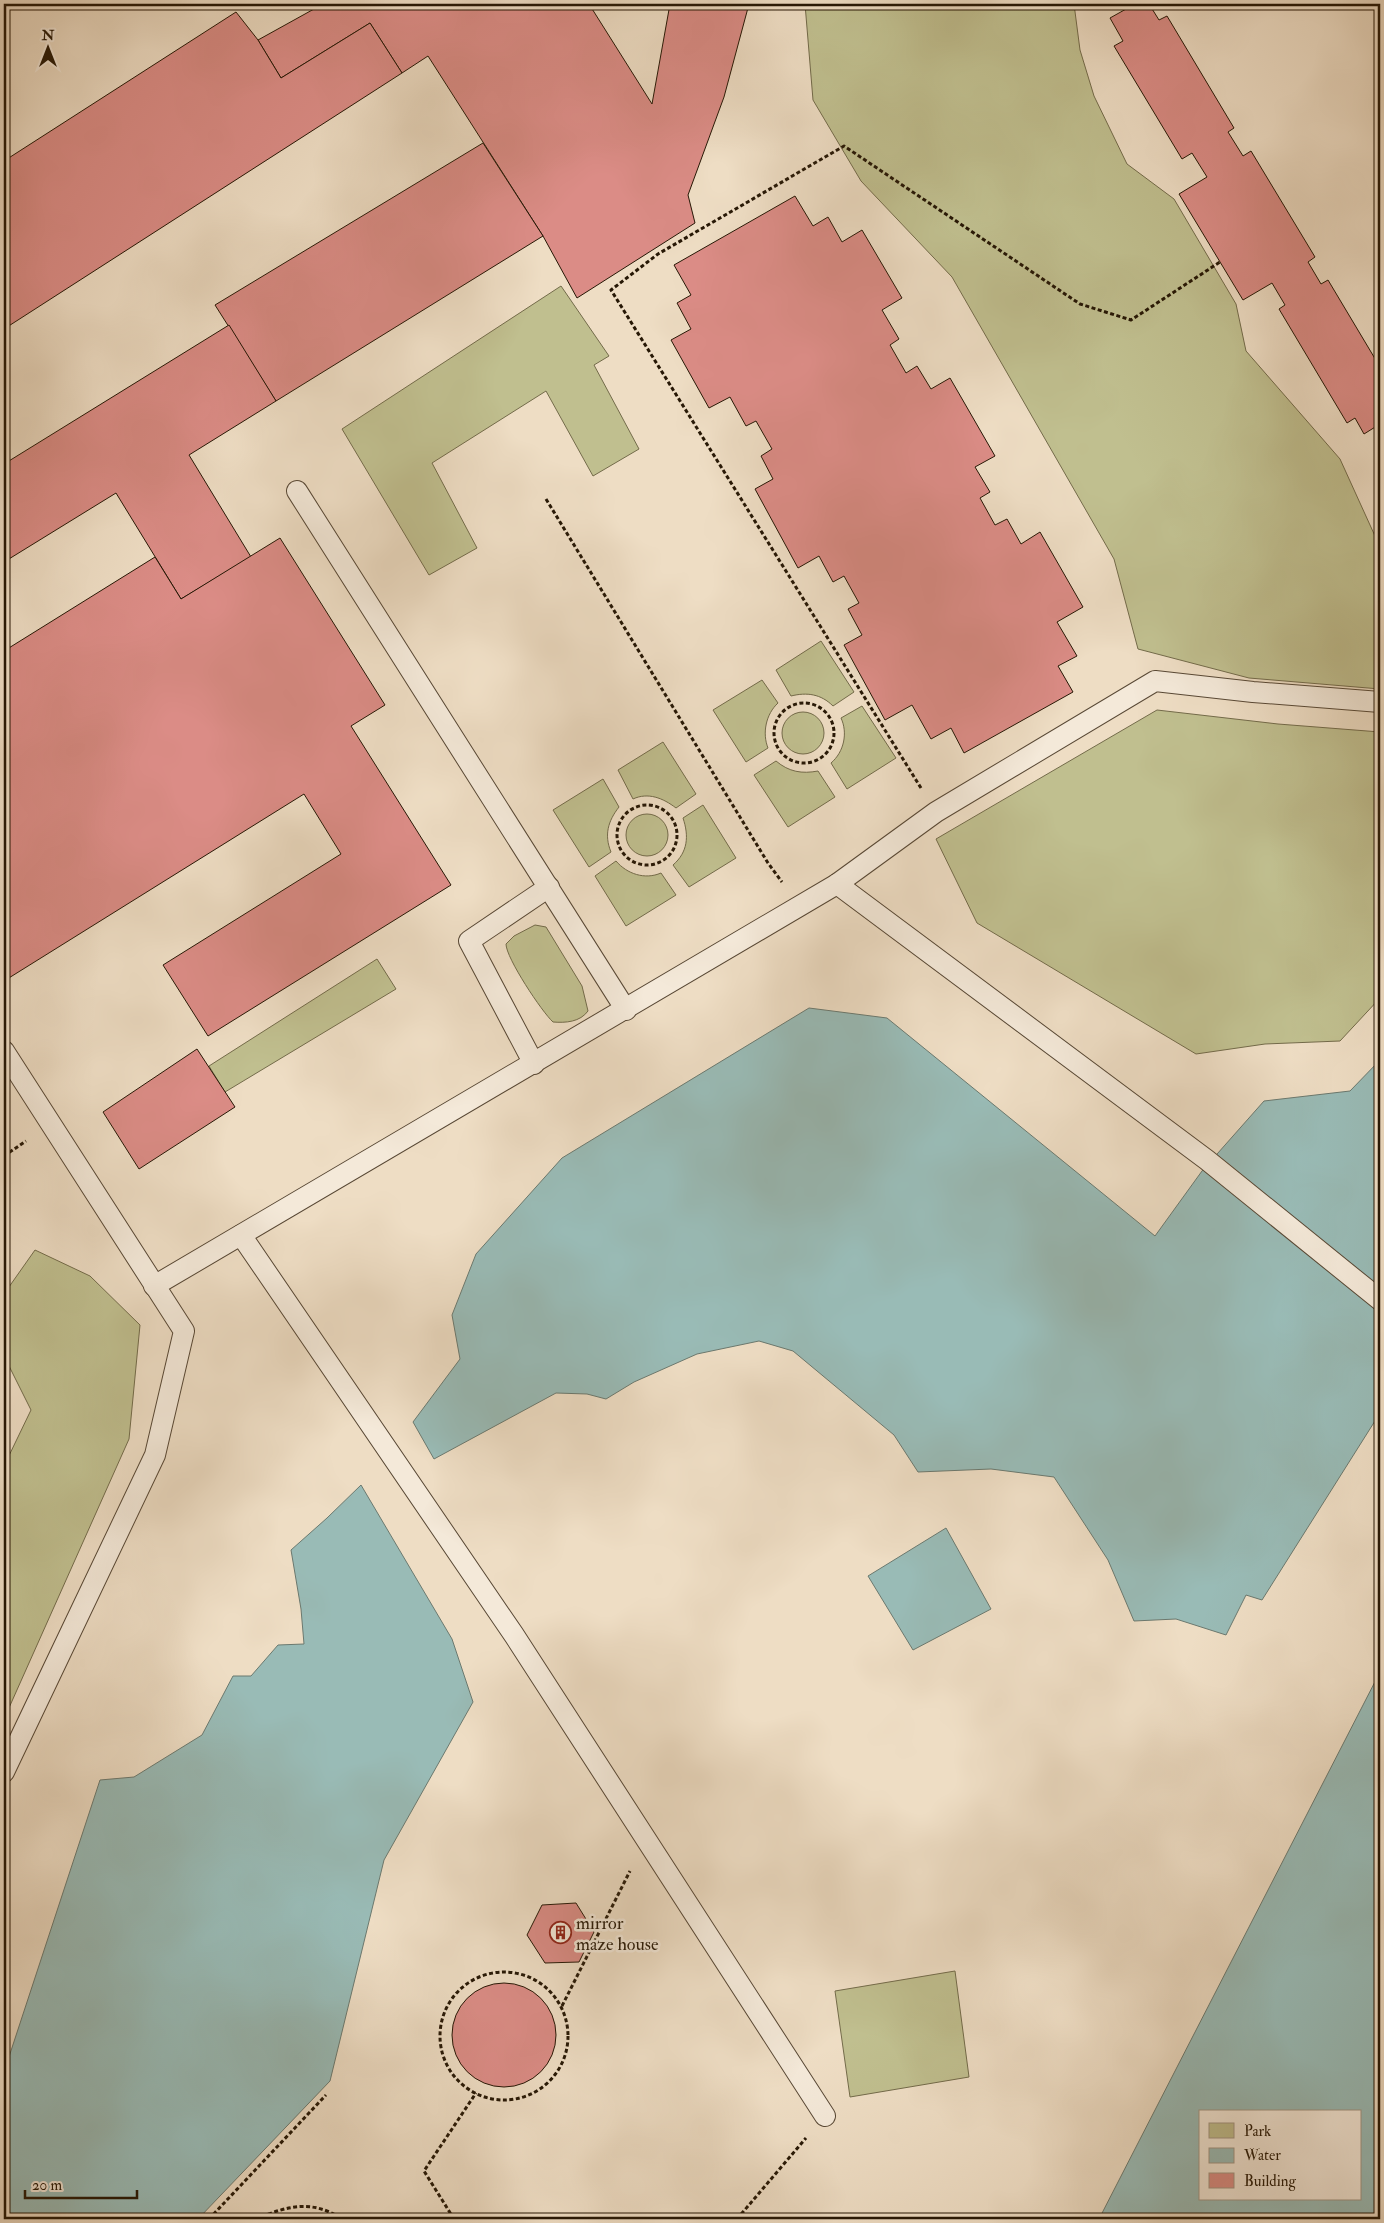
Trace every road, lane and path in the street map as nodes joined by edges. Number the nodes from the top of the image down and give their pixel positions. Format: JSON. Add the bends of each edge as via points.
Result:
{"nodes":[{"id":1,"x":1220,"y":262,"type":"dead end"},
{"id":2,"x":298,"y":490,"type":"dead end"},
{"id":3,"x":546,"y":499,"type":"dead end"},
{"id":4,"x":1380,"y":702,"type":"edge"},
{"id":5,"x":826,"y":713,"type":"joint"},
{"id":6,"x":665,"y":812,"type":"joint"},
{"id":7,"x":936,"y":812,"type":"junction"},
{"id":8,"x":783,"y":883,"type":"dead end"},
{"id":9,"x":837,"y":884,"type":"junction"},
{"id":10,"x":549,"y":887,"type":"junction"},
{"id":11,"x":626,"y":1010,"type":"junction"},
{"id":12,"x":4,"y":1051,"type":"edge"},
{"id":13,"x":534,"y":1064,"type":"junction"},
{"id":14,"x":241,"y":1235,"type":"junction"},
{"id":15,"x":154,"y":1286,"type":"junction"},
{"id":16,"x":1380,"y":1300,"type":"edge"},
{"id":17,"x":4,"y":1772,"type":"edge"},
{"id":18,"x":646,"y":1839,"type":"junction"},
{"id":19,"x":562,"y":2006,"type":"junction"},
{"id":20,"x":476,"y":2094,"type":"junction"},
{"id":21,"x":326,"y":2095,"type":"dead end"},
{"id":22,"x":825,"y":2116,"type":"joint"},
{"id":23,"x":209,"y":2219,"type":"edge"},
{"id":24,"x":256,"y":2219,"type":"edge"},
{"id":25,"x":342,"y":2219,"type":"edge"},
{"id":26,"x":454,"y":2219,"type":"edge"},
{"id":27,"x":737,"y":2219,"type":"edge"}],
"edges":[{"from":1,"to":7,"type":"path","via":[[1131,320],[1123,318],[1080,304],[844,146],[658,254],[611,290]]},
{"from":2,"to":10,"type":"lane"},
{"from":3,"to":8,"type":"path"},
{"from":4,"to":7,"type":"lane","via":[[1155,681]]},
{"from":5,"to":5,"type":"path","via":[[814,706],[800,704],[782,713],[775,739],[786,757],[805,763],[824,756],[832,745],[834,731]]},
{"from":6,"to":6,"type":"path","via":[[646,805],[632,809],[622,818],[617,837],[625,856],[644,865],[658,863],[669,855],[677,836],[674,822]]},
{"from":7,"to":9,"type":"lane"},
{"from":9,"to":11,"type":"lane"},
{"from":9,"to":16,"type":"lane","via":[[1207,1160]]},
{"from":10,"to":11,"type":"lane"},
{"from":10,"to":13,"type":"lane","via":[[469,942]]},
{"from":11,"to":13,"type":"lane"},
{"from":12,"to":15,"type":"lane"},
{"from":13,"to":14,"type":"lane"},
{"from":14,"to":15,"type":"lane"},
{"from":14,"to":18,"type":"lane","via":[[514,1635]]},
{"from":15,"to":17,"type":"lane","via":[[184,1331],[155,1455]]},
{"from":18,"to":19,"type":"path"},
{"from":18,"to":22,"type":"lane"},
{"from":19,"to":20,"type":"path","via":[[568,2025],[568,2045],[562,2064],[550,2080],[534,2093],[515,2099],[495,2099]]},
{"from":19,"to":20,"type":"path","via":[[533,1978],[514,1972],[494,1972],[474,1979],[458,1990],[446,2007],[440,2027],[441,2047],[459,2082]]},
{"from":20,"to":26,"type":"path","via":[[424,2171]]},
{"from":21,"to":23,"type":"path"},
{"from":22,"to":27,"type":"path"},
{"from":24,"to":25,"type":"path","via":[[278,2210],[308,2205]]}]}
